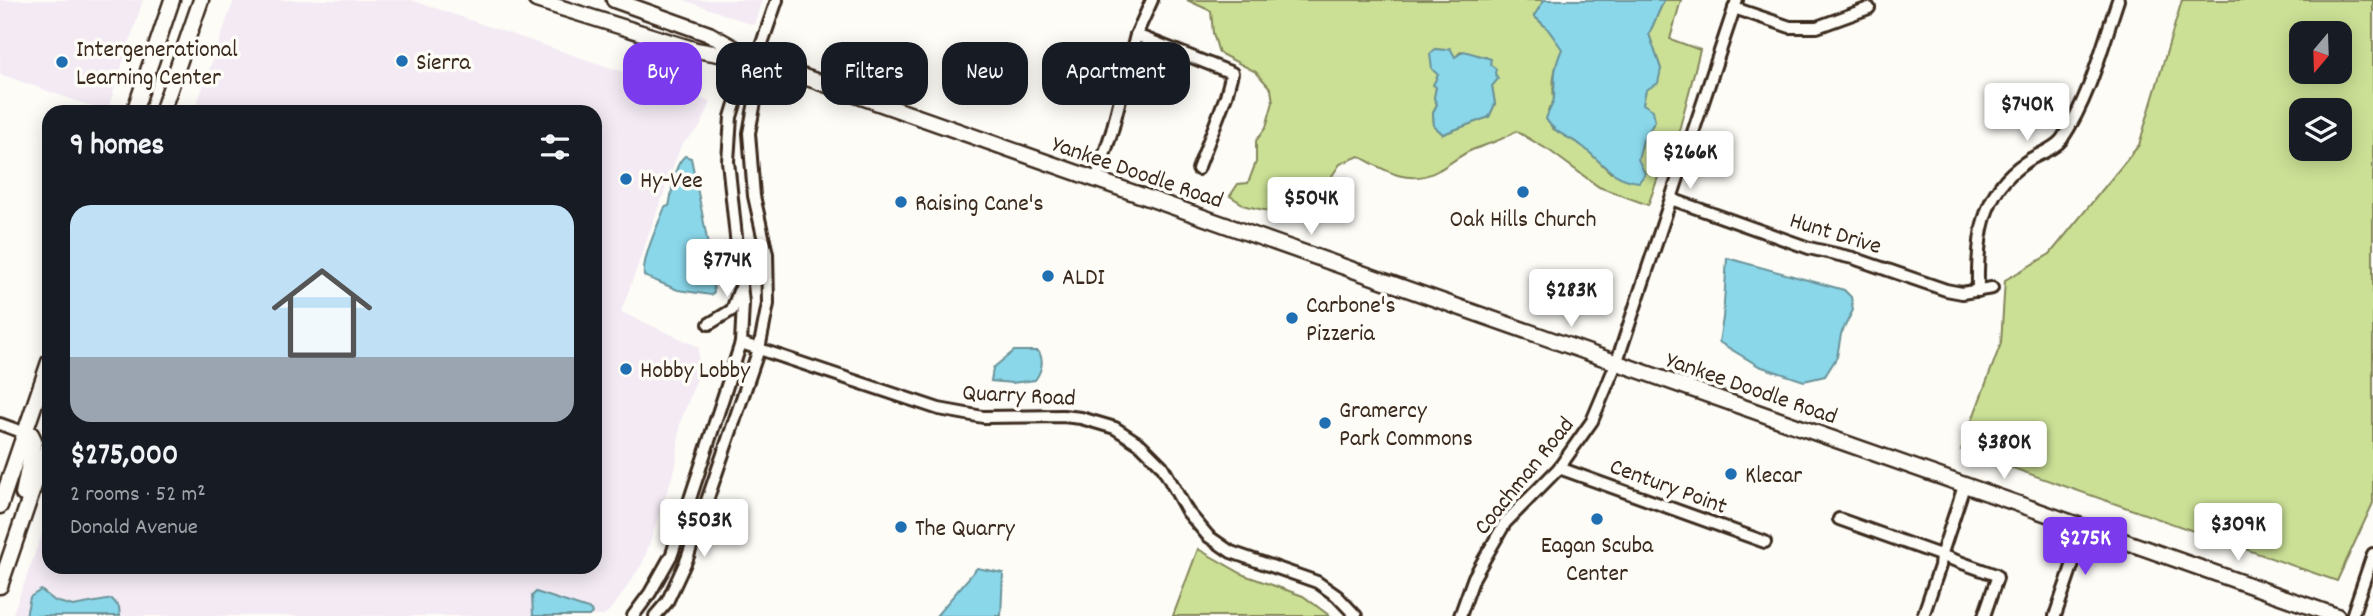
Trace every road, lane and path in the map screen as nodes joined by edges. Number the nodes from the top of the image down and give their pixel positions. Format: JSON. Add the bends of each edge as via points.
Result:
{"nodes":[{"id":1,"x":172,"y":0,"type":"edge"},
{"id":2,"x":201,"y":0,"type":"edge"},
{"id":3,"x":536,"y":0,"type":"edge"},
{"id":4,"x":614,"y":0,"type":"edge"},
{"id":5,"x":777,"y":0,"type":"edge"},
{"id":6,"x":1152,"y":0,"type":"edge"},
{"id":7,"x":2118,"y":0,"type":"edge"},
{"id":8,"x":1735,"y":4,"type":"edge"},
{"id":9,"x":1869,"y":8,"type":"dead end"},
{"id":10,"x":1136,"y":35,"type":"junction"},
{"id":11,"x":723,"y":42,"type":"edge"},
{"id":12,"x":762,"y":42,"type":"edge"},
{"id":13,"x":716,"y":53,"type":"edge"},
{"id":14,"x":807,"y":78,"type":"edge"},
{"id":15,"x":136,"y":105,"type":"edge"},
{"id":16,"x":164,"y":105,"type":"edge"},
{"id":17,"x":735,"y":105,"type":"edge"},
{"id":18,"x":754,"y":105,"type":"edge"},
{"id":19,"x":1198,"y":169,"type":"dead end"},
{"id":20,"x":1096,"y":180,"type":"junction"},
{"id":21,"x":1671,"y":199,"type":"junction"},
{"id":22,"x":741,"y":281,"type":"junction"},
{"id":23,"x":1992,"y":288,"type":"dead end"},
{"id":24,"x":1978,"y":291,"type":"junction"},
{"id":25,"x":709,"y":324,"type":"dead end"},
{"id":26,"x":741,"y":343,"type":"junction"},
{"id":27,"x":759,"y":349,"type":"junction"},
{"id":28,"x":1616,"y":364,"type":"junction"},
{"id":29,"x":42,"y":383,"type":"edge"},
{"id":30,"x":0,"y":424,"type":"edge"},
{"id":31,"x":25,"y":433,"type":"junction"},
{"id":32,"x":42,"y":462,"type":"edge"},
{"id":33,"x":1559,"y":468,"type":"junction"},
{"id":34,"x":1964,"y":486,"type":"junction"},
{"id":35,"x":0,"y":506,"type":"edge"},
{"id":36,"x":1839,"y":519,"type":"dead end"},
{"id":37,"x":20,"y":526,"type":"junction"},
{"id":38,"x":2085,"y":528,"type":"junction"},
{"id":39,"x":1765,"y":541,"type":"dead end"},
{"id":40,"x":2373,"y":554,"type":"edge"},
{"id":41,"x":1941,"y":555,"type":"junction"},
{"id":42,"x":0,"y":586,"type":"edge"},
{"id":43,"x":632,"y":616,"type":"edge"},
{"id":44,"x":655,"y":616,"type":"edge"},
{"id":45,"x":1356,"y":616,"type":"edge"},
{"id":46,"x":1460,"y":616,"type":"edge"},
{"id":47,"x":1923,"y":616,"type":"edge"},
{"id":48,"x":1984,"y":616,"type":"edge"},
{"id":49,"x":2055,"y":616,"type":"edge"},
{"id":50,"x":2337,"y":616,"type":"edge"},
{"id":51,"x":2352,"y":616,"type":"edge"}],
"edges":[{"from":1,"to":15,"type":"main road"},
{"from":2,"to":16,"type":"main road"},
{"from":3,"to":13,"type":"main road","name":"Yankee Doodle Road"},
{"from":4,"to":11,"type":"main road","name":"Yankee Doodle Road"},
{"from":5,"to":12,"type":"street"},
{"from":6,"to":10,"type":"street"},
{"from":7,"to":24,"type":"street","via":[[2080,110],[2059,143],[2024,163],[2001,184],[1985,215],[1977,250]]},
{"from":8,"to":9,"type":"street","via":[[1790,27],[1817,27]]},
{"from":8,"to":21,"type":"street","name":"Coachman Road"},
{"from":10,"to":19,"type":"street","via":[[1232,73]]},
{"from":10,"to":20,"type":"street"},
{"from":14,"to":20,"type":"main road","name":"Yankee Doodle Road"},
{"from":17,"to":22,"type":"street","via":[[729,161]]},
{"from":18,"to":27,"type":"street","via":[[749,133],[754,196],[767,254],[768,304]]},
{"from":20,"to":28,"type":"main road","name":"Yankee Doodle Road"},
{"from":21,"to":24,"type":"street","name":"Hunt Drive","via":[[1946,290]]},
{"from":21,"to":28,"type":"street","name":"Coachman Road"},
{"from":22,"to":25,"type":"street","via":[[732,310]]},
{"from":22,"to":26,"type":"street"},
{"from":23,"to":24,"type":"street","name":"Hunt Drive"},
{"from":26,"to":27,"type":"street","name":"Quarry Road"},
{"from":26,"to":43,"type":"street","via":[[672,554]]},
{"from":27,"to":44,"type":"street","via":[[687,559],[667,602]]},
{"from":27,"to":45,"type":"street","name":"Quarry Road","via":[[964,416],[1063,416],[1115,428],[1142,445],[1162,466],[1187,511],[1208,536],[1231,552],[1317,582]]},
{"from":28,"to":33,"type":"street","name":"Coachman Road","via":[[1592,421]]},
{"from":28,"to":34,"type":"main road","name":"Yankee Doodle Road"},
{"from":29,"to":31,"type":"main road"},
{"from":30,"to":31,"type":"street"},
{"from":31,"to":35,"type":"main road"},
{"from":31,"to":37,"type":"main road","via":[[34,440]]},
{"from":32,"to":37,"type":"main road"},
{"from":33,"to":39,"type":"street","name":"Century Point"},
{"from":33,"to":46,"type":"street","name":"Coachman Road","via":[[1505,523],[1474,577]]},
{"from":34,"to":38,"type":"main road","name":"Yankee Doodle Road"},
{"from":34,"to":41,"type":"street"},
{"from":36,"to":41,"type":"street"},
{"from":37,"to":42,"type":"main road"},
{"from":38,"to":49,"type":"street"},
{"from":38,"to":50,"type":"main road","name":"Yankee Doodle Road"},
{"from":40,"to":51,"type":"street"},
{"from":41,"to":47,"type":"street"},
{"from":41,"to":48,"type":"street","via":[[1996,575]]}]}
